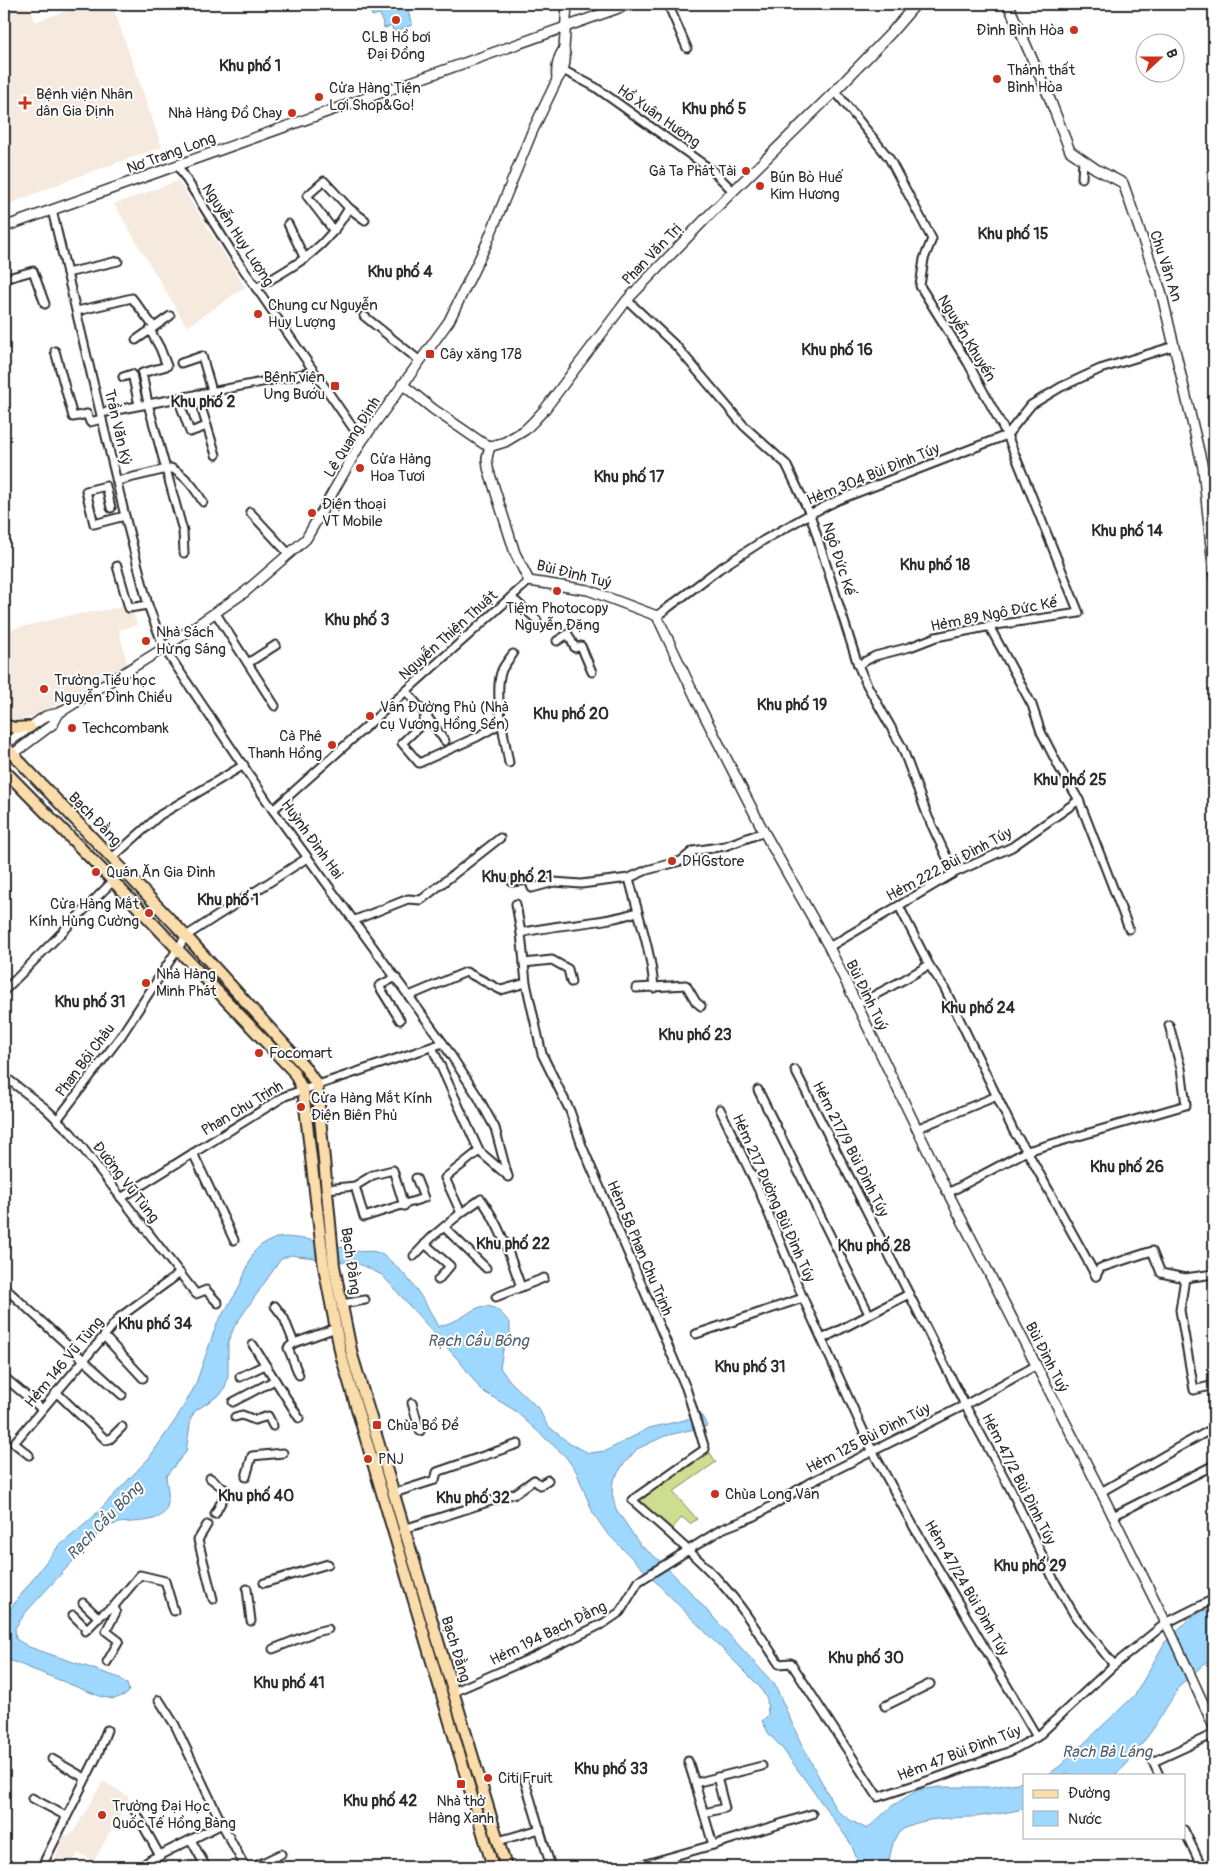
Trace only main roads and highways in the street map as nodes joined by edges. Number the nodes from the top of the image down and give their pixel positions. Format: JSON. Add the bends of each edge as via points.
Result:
{"nodes":[{"id":1,"x":4,"y":726,"type":"edge"},
{"id":2,"x":30,"y":727,"type":"road end"},
{"id":3,"x":4,"y":746,"type":"edge"},
{"id":4,"x":13,"y":754,"type":"junction"},
{"id":5,"x":4,"y":768,"type":"edge"},
{"id":6,"x":329,"y":1266,"type":"junction"},
{"id":7,"x":404,"y":1528,"type":"junction"},
{"id":8,"x":393,"y":1532,"type":"junction"},
{"id":9,"x":453,"y":1692,"type":"junction"},
{"id":10,"x":442,"y":1696,"type":"junction"},
{"id":11,"x":494,"y":1867,"type":"edge"},
{"id":12,"x":506,"y":1867,"type":"edge"}],
"edges":[{"from":1,"to":2,"type":"main road"},
{"from":3,"to":4,"type":"main road","name":"Bạch Đằng"},
{"from":4,"to":5,"type":"main road"},
{"from":4,"to":6,"type":"main road","name":"Bạch Đằng","via":[[186,936],[304,1066],[317,1085],[331,1234]]},
{"from":5,"to":6,"type":"main road","name":"Bạch Đằng","via":[[293,1071],[303,1090],[320,1235]]},
{"from":6,"to":7,"type":"main road","name":"Bạch Đằng","via":[[342,1304],[352,1356]]},
{"from":6,"to":8,"type":"main road","name":"Bạch Đằng","via":[[341,1355]]},
{"from":7,"to":8,"type":"main road"},
{"from":7,"to":9,"type":"main road","name":"Bạch Đằng"},
{"from":8,"to":10,"type":"main road","name":"Bạch Đằng"},
{"from":9,"to":10,"type":"main road"},
{"from":9,"to":12,"type":"main road","name":"Bạch Đằng"},
{"from":10,"to":11,"type":"main road","name":"Bạch Đằng"}]}
